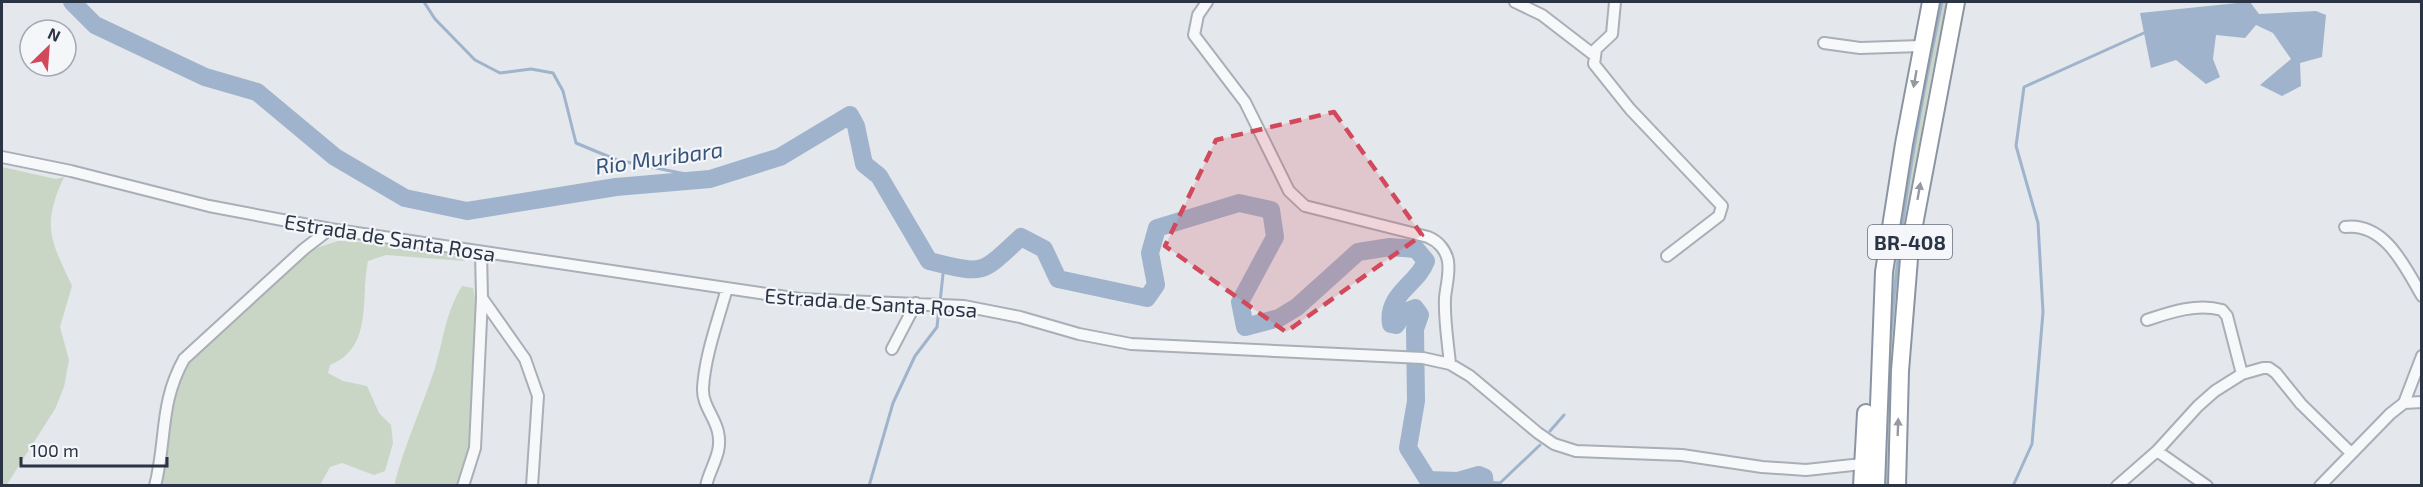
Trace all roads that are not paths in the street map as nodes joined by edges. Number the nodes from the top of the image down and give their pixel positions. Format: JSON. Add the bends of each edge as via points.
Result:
{"nodes":[{"id":1,"x":1207,"y":2,"type":"edge"},
{"id":2,"x":1515,"y":2,"type":"edge"},
{"id":3,"x":1616,"y":2,"type":"edge"},
{"id":4,"x":1931,"y":2,"type":"edge"},
{"id":5,"x":1956,"y":2,"type":"edge"},
{"id":6,"x":1824,"y":43,"type":"dead end"},
{"id":7,"x":1921,"y":46,"type":"junction"},
{"id":8,"x":1594,"y":55,"type":"junction"},
{"id":9,"x":1904,"y":144,"type":"junction"},
{"id":10,"x":2,"y":157,"type":"edge"},
{"id":11,"x":2345,"y":227,"type":"dead end"},
{"id":12,"x":330,"y":229,"type":"junction"},
{"id":13,"x":481,"y":252,"type":"junction"},
{"id":14,"x":1666,"y":256,"type":"dead end"},
{"id":15,"x":727,"y":288,"type":"junction"},
{"id":16,"x":2421,"y":296,"type":"edge"},
{"id":17,"x":482,"y":298,"type":"junction"},
{"id":18,"x":916,"y":303,"type":"junction"},
{"id":19,"x":2147,"y":320,"type":"dead end"},
{"id":20,"x":892,"y":349,"type":"dead end"},
{"id":21,"x":2421,"y":356,"type":"edge"},
{"id":22,"x":1450,"y":364,"type":"junction"},
{"id":23,"x":2242,"y":374,"type":"junction"},
{"id":24,"x":2421,"y":402,"type":"edge"},
{"id":25,"x":2404,"y":403,"type":"junction"},
{"id":26,"x":2157,"y":451,"type":"junction"},
{"id":27,"x":2350,"y":452,"type":"junction"},
{"id":28,"x":1862,"y":464,"type":"junction"},
{"id":29,"x":156,"y":486,"type":"edge"},
{"id":30,"x":463,"y":486,"type":"edge"},
{"id":31,"x":532,"y":486,"type":"edge"},
{"id":32,"x":706,"y":486,"type":"edge"},
{"id":33,"x":1862,"y":486,"type":"edge"},
{"id":34,"x":1876,"y":486,"type":"edge"},
{"id":35,"x":1897,"y":486,"type":"edge"},
{"id":36,"x":2117,"y":486,"type":"edge"},
{"id":37,"x":2207,"y":486,"type":"edge"},
{"id":38,"x":2320,"y":486,"type":"edge"}],
"edges":[{"from":1,"to":22,"type":"street","via":[[1198,15],[1194,35],[1245,102],[1296,200],[1305,206],[1437,240],[1448,259],[1445,297]]},
{"from":2,"to":8,"type":"street","via":[[1542,15]]},
{"from":3,"to":8,"type":"street","via":[[1612,34]]},
{"from":4,"to":7,"type":"highway","number":"BR-408"},
{"from":35,"to":5,"type":"highway","number":"BR-408","one_way":true,"via":[[1900,371],[1910,246]]},
{"from":6,"to":7,"type":"street","via":[[1860,48]]},
{"from":7,"to":9,"type":"highway","number":"BR-408","one_way":true},
{"from":8,"to":14,"type":"street","via":[[1594,64],[1602,76],[1722,206],[1719,216]]},
{"from":9,"to":28,"type":"highway","via":[[1890,178],[1882,226]]},
{"from":9,"to":34,"type":"highway","number":"BR-408","via":[[1884,272]]},
{"from":10,"to":12,"type":"street","name":"Estrada de Santa Rosa","via":[[209,206]]},
{"from":11,"to":16,"type":"street","via":[[2367,228],[2383,239],[2403,262]]},
{"from":12,"to":13,"type":"street","name":"Estrada de Santa Rosa"},
{"from":12,"to":29,"type":"street","via":[[184,359],[172,380],[164,412]]},
{"from":13,"to":15,"type":"street","name":"Estrada de Santa Rosa"},
{"from":13,"to":17,"type":"street"},
{"from":15,"to":18,"type":"street","name":"Estrada de Santa Rosa","via":[[800,299]]},
{"from":15,"to":32,"type":"street","via":[[702,390],[718,431],[719,452]]},
{"from":17,"to":30,"type":"street","via":[[475,448]]},
{"from":17,"to":31,"type":"street","via":[[525,359],[533,377],[538,396],[538,427]]},
{"from":18,"to":20,"type":"street"},
{"from":18,"to":22,"type":"street","name":"Estrada de Santa Rosa","via":[[1020,317],[1131,344],[1423,358]]},
{"from":19,"to":23,"type":"street","via":[[2176,310],[2222,310]]},
{"from":21,"to":25,"type":"street"},
{"from":22,"to":28,"type":"street","name":"Estrada de Santa Rosa","via":[[1538,433],[1565,448],[1600,454],[1682,455],[1806,470]]},
{"from":23,"to":26,"type":"street","via":[[2198,406]]},
{"from":23,"to":27,"type":"street","via":[[2263,368],[2277,373],[2301,404]]},
{"from":24,"to":25,"type":"street"},
{"from":25,"to":27,"type":"street"},
{"from":26,"to":36,"type":"street"},
{"from":26,"to":37,"type":"street"},
{"from":27,"to":38,"type":"street"},
{"from":28,"to":33,"type":"highway"}]}
